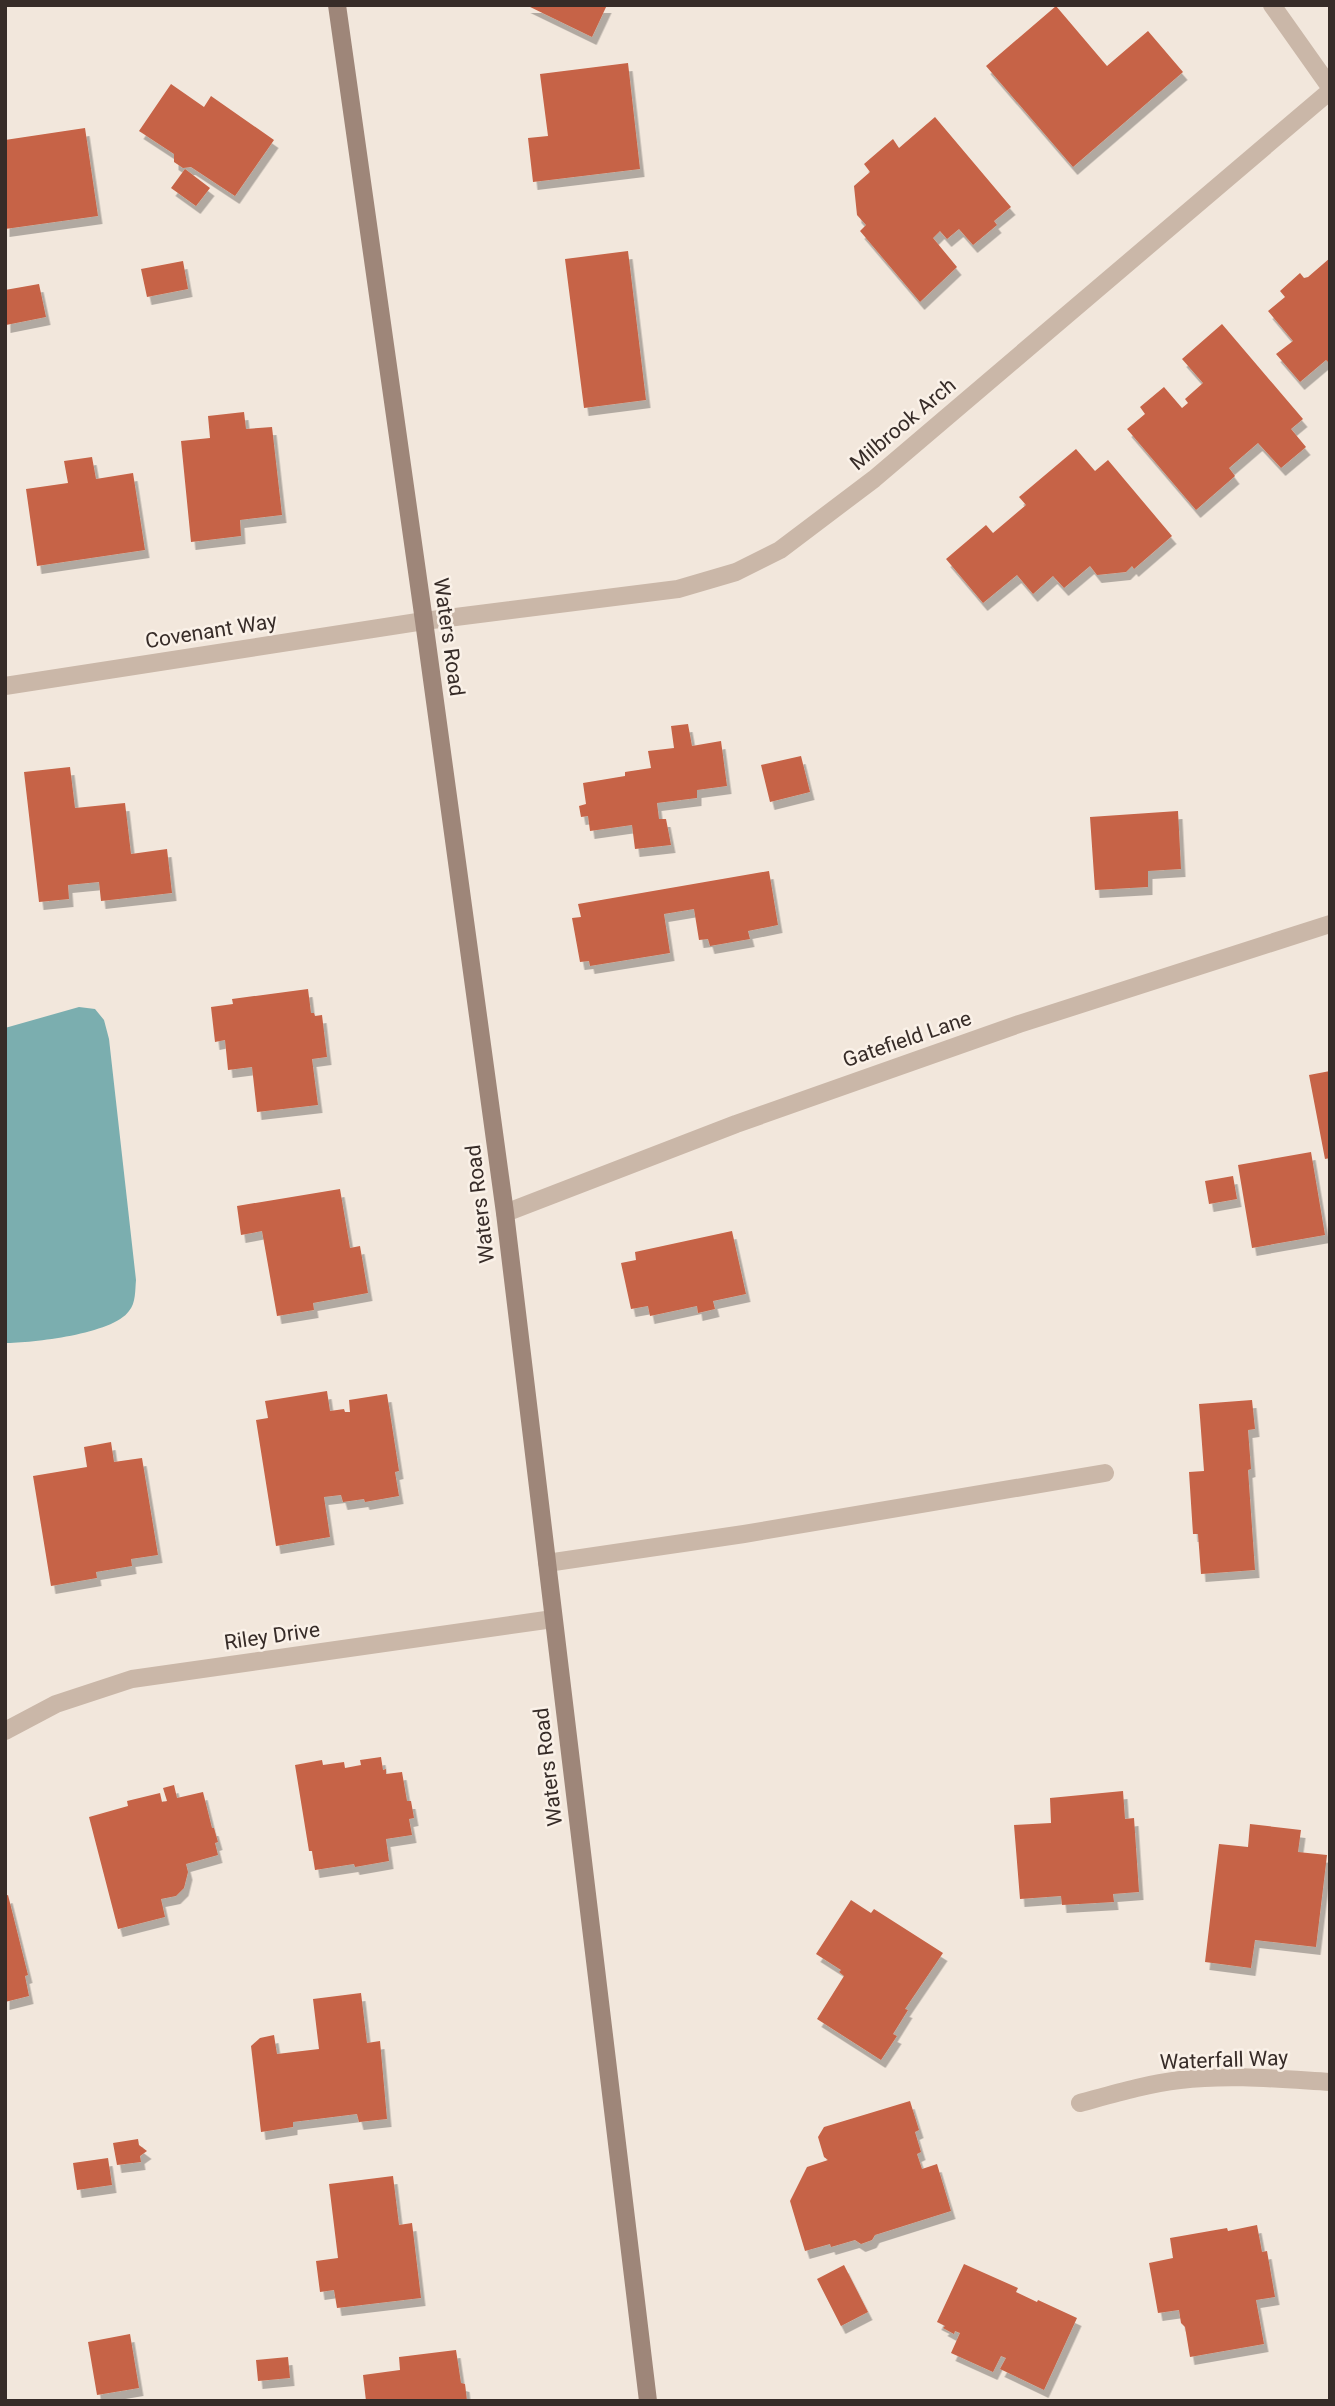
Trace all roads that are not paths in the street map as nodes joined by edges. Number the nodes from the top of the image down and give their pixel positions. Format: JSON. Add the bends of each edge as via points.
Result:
{"nodes":[{"id":1,"x":337,"y":5,"type":"edge"},
{"id":2,"x":1272,"y":5,"type":"edge"},
{"id":3,"x":1330,"y":89,"type":"edge"},
{"id":4,"x":425,"y":621,"type":"junction"},
{"id":5,"x":5,"y":686,"type":"edge"},
{"id":6,"x":1330,"y":924,"type":"edge"},
{"id":7,"x":505,"y":1213,"type":"junction"},
{"id":8,"x":1105,"y":1473,"type":"dead end"},
{"id":9,"x":547,"y":1563,"type":"junction"},
{"id":10,"x":553,"y":1619,"type":"junction"},
{"id":11,"x":5,"y":1731,"type":"edge"},
{"id":12,"x":1330,"y":2082,"type":"edge"},
{"id":13,"x":1080,"y":2103,"type":"dead end"},
{"id":14,"x":648,"y":2401,"type":"edge"}],
"edges":[{"from":1,"to":4,"type":"street","name":"Waters Road"},
{"from":2,"to":3,"type":"street"},
{"from":3,"to":4,"type":"street","name":"Milbrook Arch","via":[[874,480],[780,550],[736,572],[678,589]]},
{"from":4,"to":5,"type":"street","name":"Covenant Way"},
{"from":4,"to":7,"type":"street","name":"Waters Road"},
{"from":6,"to":7,"type":"street","name":"Gatefield Lane","via":[[1019,1024],[736,1124]]},
{"from":7,"to":9,"type":"street","name":"Waters Road"},
{"from":8,"to":9,"type":"street"},
{"from":9,"to":10,"type":"street","name":"Waters Road"},
{"from":10,"to":11,"type":"street","name":"Riley Drive","via":[[132,1679],[56,1704]]},
{"from":10,"to":14,"type":"street","name":"Waters Road"},
{"from":12,"to":13,"type":"street","name":"Waterfall Way","via":[[1181,2080]]}]}
